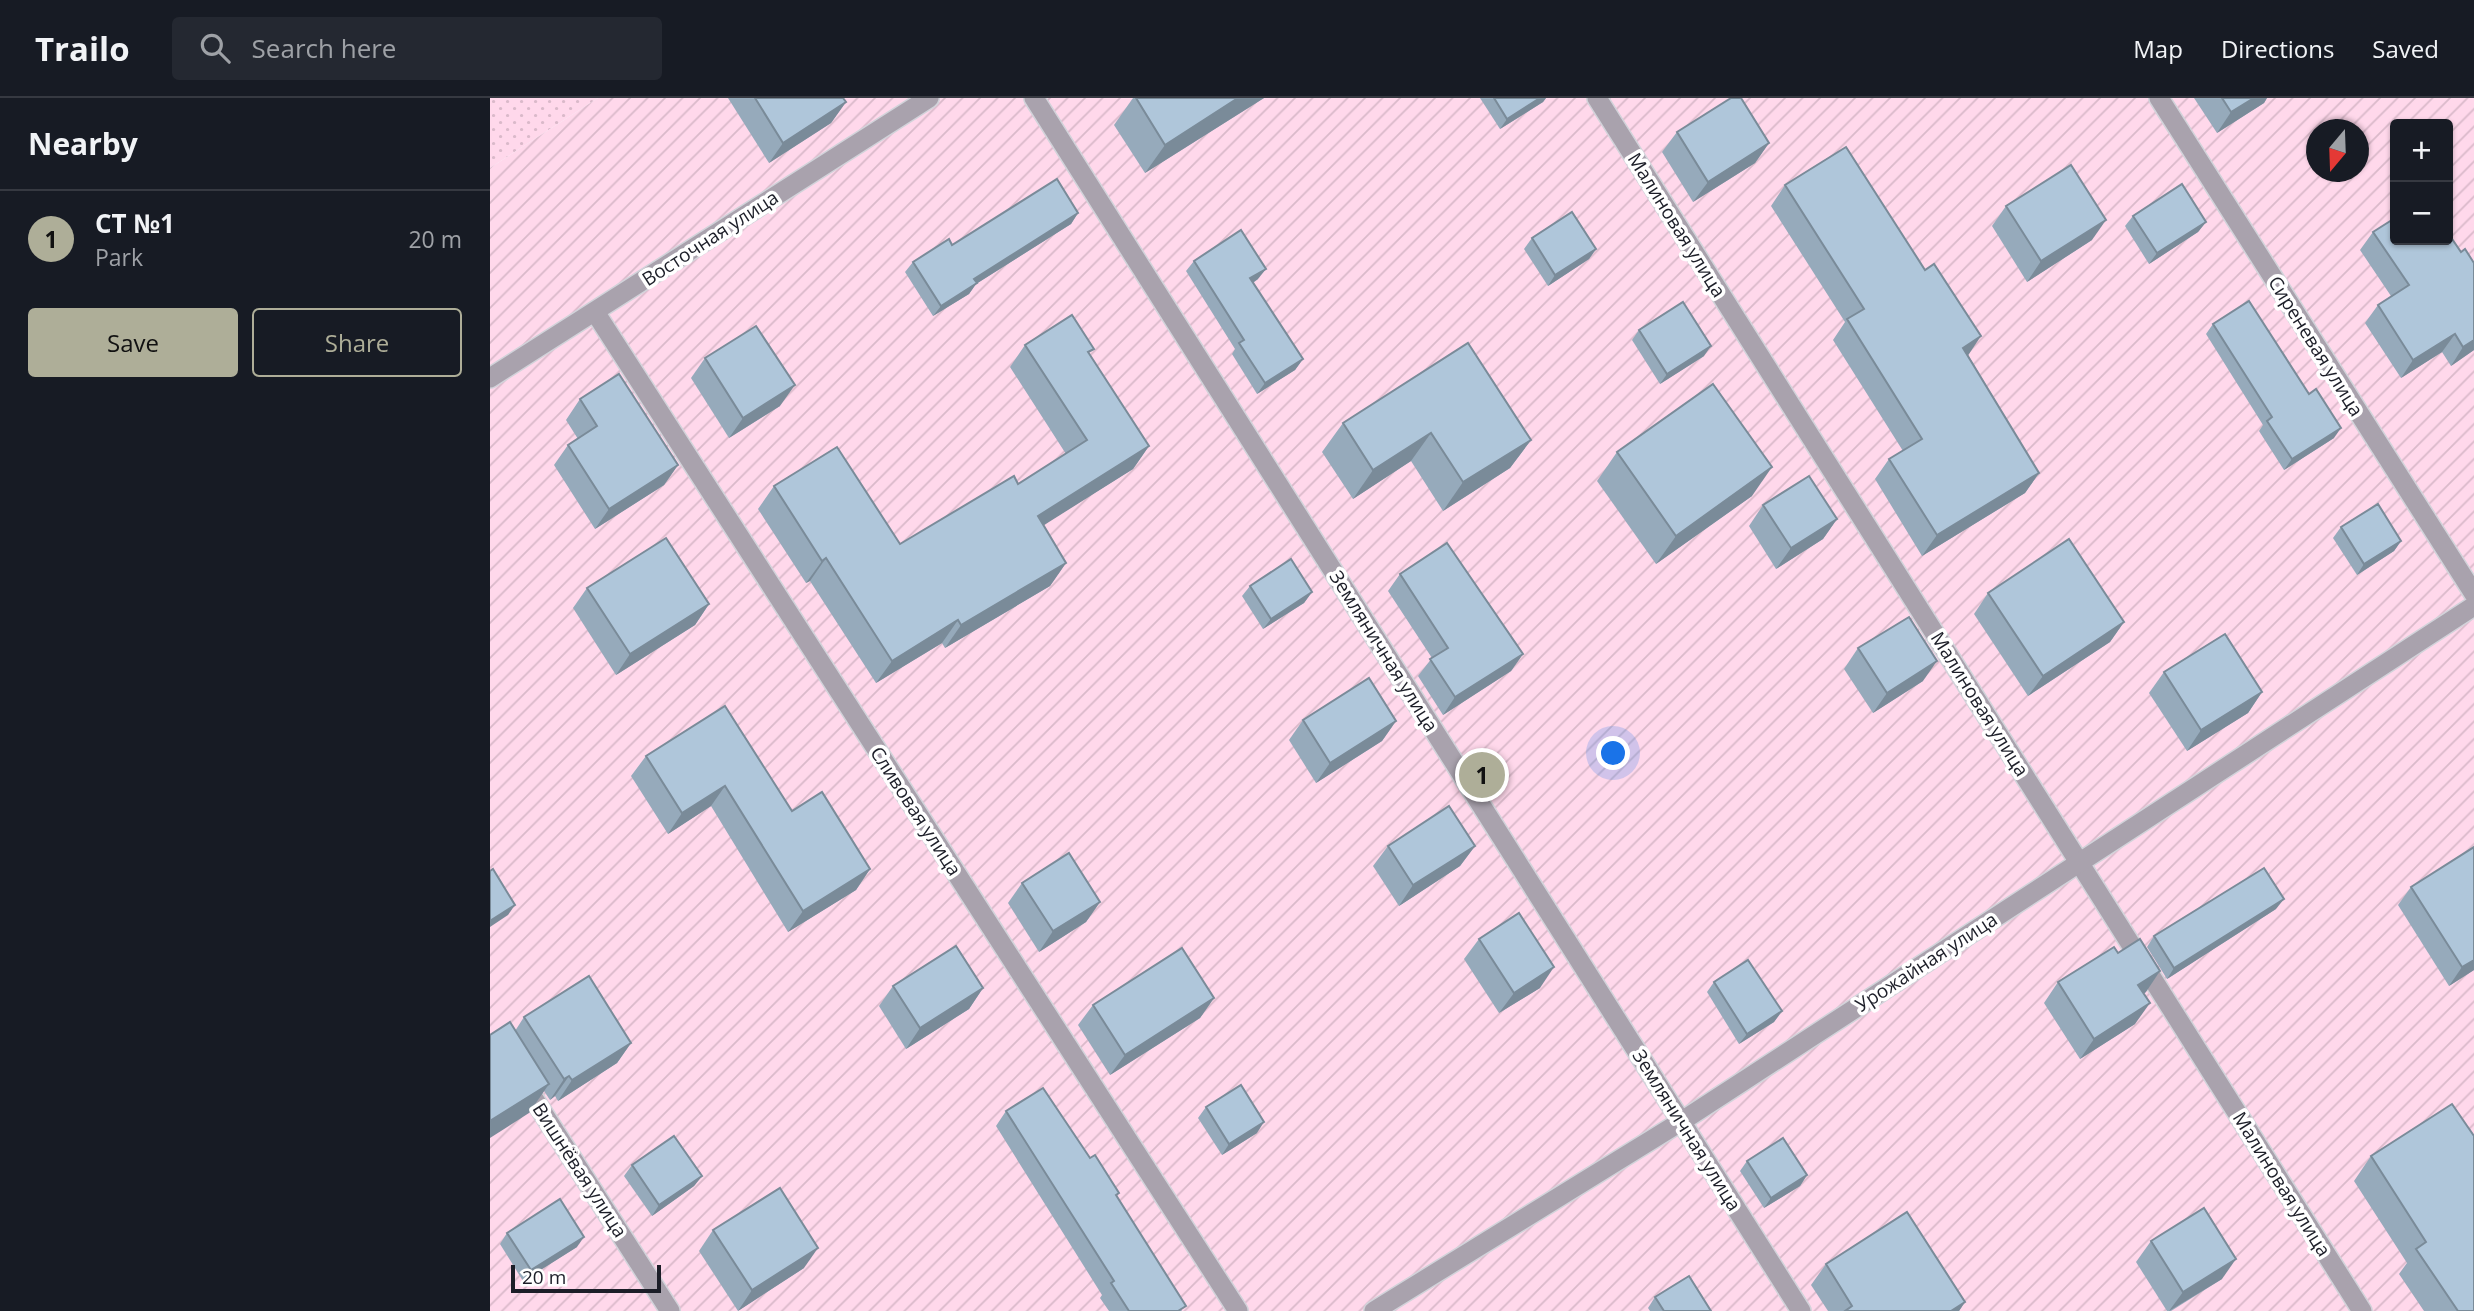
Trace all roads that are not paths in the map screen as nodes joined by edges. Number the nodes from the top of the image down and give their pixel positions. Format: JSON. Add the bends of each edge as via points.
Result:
{"nodes":[{"id":1,"x":929,"y":98,"type":"edge"},
{"id":2,"x":1034,"y":98,"type":"edge"},
{"id":3,"x":1597,"y":98,"type":"edge"},
{"id":4,"x":2159,"y":98,"type":"edge"},
{"id":5,"x":595,"y":312,"type":"junction"},
{"id":6,"x":490,"y":378,"type":"edge"},
{"id":7,"x":2474,"y":594,"type":"edge"},
{"id":8,"x":2474,"y":607,"type":"edge"},
{"id":9,"x":2079,"y":862,"type":"junction"},
{"id":10,"x":512,"y":1065,"type":"edge"},
{"id":11,"x":1682,"y":1121,"type":"junction"},
{"id":12,"x":670,"y":1311,"type":"edge"},
{"id":13,"x":1238,"y":1311,"type":"edge"},
{"id":14,"x":1374,"y":1311,"type":"edge"},
{"id":15,"x":1801,"y":1311,"type":"edge"},
{"id":16,"x":2362,"y":1311,"type":"edge"}],
"edges":[{"from":1,"to":5,"type":"street","name":"Восточная улица"},
{"from":2,"to":11,"type":"street","name":"Земляничная улица"},
{"from":3,"to":9,"type":"street","name":"Малиновая улица"},
{"from":4,"to":7,"type":"street","name":"Сиреневая улица"},
{"from":5,"to":6,"type":"street","name":"Восточная улица"},
{"from":5,"to":13,"type":"street","name":"Сливовая улица"},
{"from":8,"to":9,"type":"street","name":"Урожайная улица"},
{"from":9,"to":11,"type":"street","name":"Урожайная улица"},
{"from":9,"to":16,"type":"street","name":"Малиновая улица"},
{"from":10,"to":12,"type":"street","name":"Вишнёвая улица"},
{"from":11,"to":14,"type":"street","name":"Урожайная улица"},
{"from":11,"to":15,"type":"street","name":"Земляничная улица"}]}
